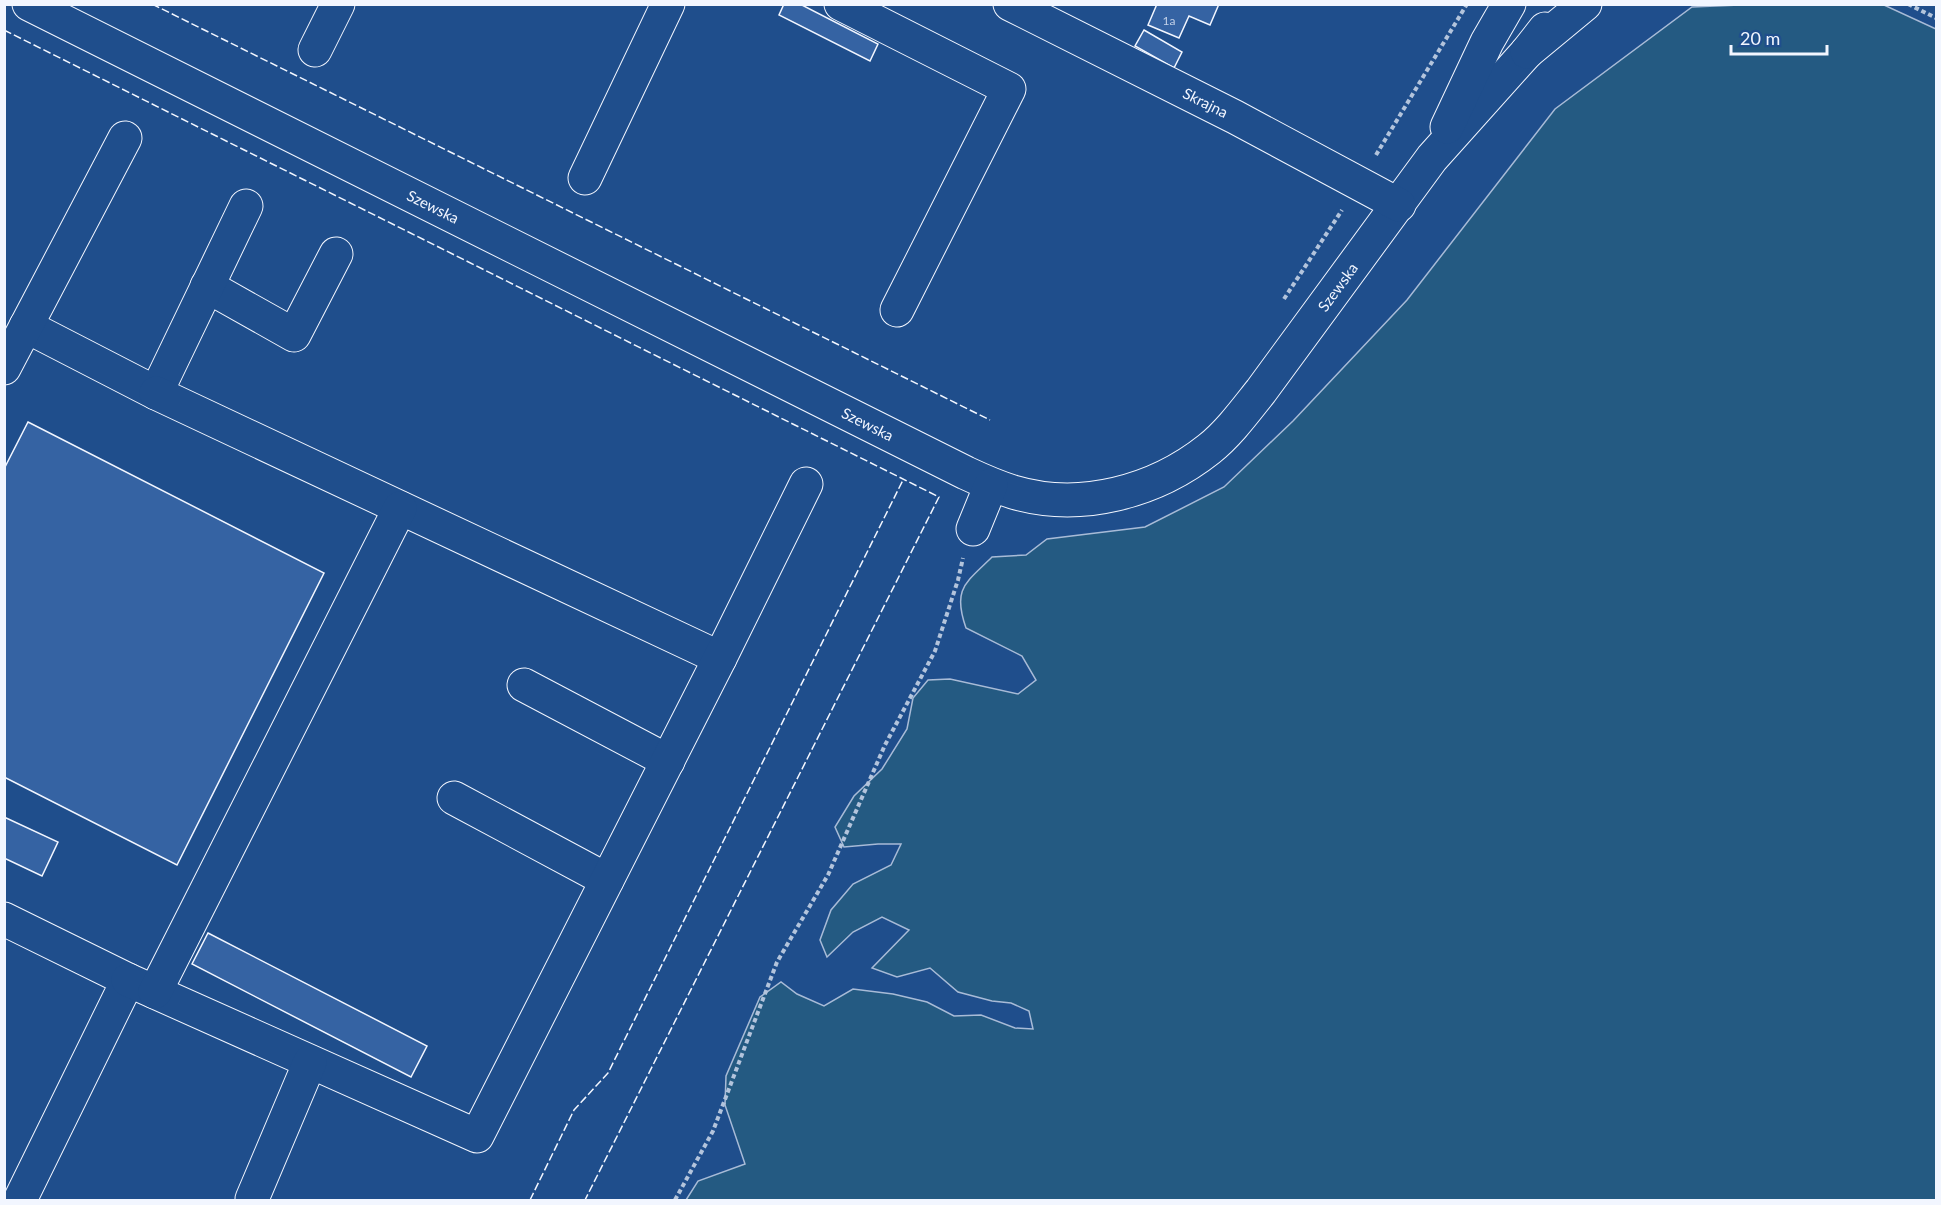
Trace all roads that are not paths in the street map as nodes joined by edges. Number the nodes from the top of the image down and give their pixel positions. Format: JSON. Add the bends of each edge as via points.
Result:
{"nodes":[{"id":1,"x":29,"y":4,"type":"edge"},
{"id":2,"x":338,"y":4,"type":"edge"},
{"id":3,"x":668,"y":4,"type":"edge"},
{"id":4,"x":841,"y":4,"type":"edge"},
{"id":5,"x":1011,"y":4,"type":"edge"},
{"id":6,"x":1509,"y":4,"type":"edge"},
{"id":7,"x":1564,"y":4,"type":"edge"},
{"id":8,"x":1585,"y":4,"type":"edge"},
{"id":9,"x":315,"y":50,"type":"dead end"},
{"id":10,"x":1527,"y":52,"type":"junction"},
{"id":11,"x":125,"y":138,"type":"dead end"},
{"id":12,"x":1432,"y":158,"type":"junction"},
{"id":13,"x":585,"y":178,"type":"dead end"},
{"id":14,"x":1399,"y":205,"type":"junction"},
{"id":15,"x":246,"y":206,"type":"dead end"},
{"id":16,"x":336,"y":254,"type":"dead end"},
{"id":17,"x":207,"y":286,"type":"junction"},
{"id":18,"x":897,"y":310,"type":"dead end"},
{"id":19,"x":26,"y":326,"type":"junction"},
{"id":20,"x":4,"y":368,"type":"edge"},
{"id":21,"x":156,"y":393,"type":"junction"},
{"id":22,"x":806,"y":484,"type":"dead end"},
{"id":23,"x":991,"y":484,"type":"junction"},
{"id":24,"x":400,"y":508,"type":"junction"},
{"id":25,"x":973,"y":529,"type":"road end"},
{"id":26,"x":720,"y":658,"type":"junction"},
{"id":27,"x":524,"y":685,"type":"dead end"},
{"id":28,"x":668,"y":761,"type":"junction"},
{"id":29,"x":454,"y":798,"type":"dead end"},
{"id":30,"x":607,"y":880,"type":"junction"},
{"id":31,"x":4,"y":919,"type":"edge"},
{"id":32,"x":141,"y":986,"type":"junction"},
{"id":33,"x":310,"y":1062,"type":"junction"},
{"id":34,"x":252,"y":1199,"type":"edge"},
{"id":35,"x":20,"y":1200,"type":"edge"}],
"edges":[{"from":1,"to":23,"type":"street","name":"Szewska"},
{"from":2,"to":9,"type":"street"},
{"from":3,"to":13,"type":"street"},
{"from":4,"to":18,"type":"street","via":[[1009,89]]},
{"from":5,"to":14,"type":"street","name":"Skrajna","via":[[1236,117]]},
{"from":6,"to":12,"type":"street"},
{"from":7,"to":10,"type":"street","name":"Szewska"},
{"from":8,"to":10,"type":"street"},
{"from":10,"to":12,"type":"street","name":"Szewska"},
{"from":11,"to":19,"type":"street"},
{"from":12,"to":14,"type":"street","name":"Szewska"},
{"from":14,"to":23,"type":"street","name":"Szewska","via":[[1236,422],[1210,448],[1178,471],[1146,486],[1073,500],[1039,498]]},
{"from":15,"to":17,"type":"street"},
{"from":16,"to":17,"type":"street","via":[[294,335]]},
{"from":17,"to":21,"type":"street"},
{"from":19,"to":20,"type":"street"},
{"from":19,"to":21,"type":"street"},
{"from":21,"to":24,"type":"street"},
{"from":22,"to":26,"type":"street"},
{"from":23,"to":25,"type":"street"},
{"from":24,"to":26,"type":"street"},
{"from":24,"to":32,"type":"street"},
{"from":26,"to":28,"type":"street"},
{"from":27,"to":28,"type":"street"},
{"from":28,"to":30,"type":"street"},
{"from":29,"to":30,"type":"street"},
{"from":30,"to":33,"type":"street","via":[[477,1136]]},
{"from":31,"to":32,"type":"street"},
{"from":32,"to":33,"type":"street"},
{"from":32,"to":35,"type":"street"},
{"from":33,"to":34,"type":"street"}]}
